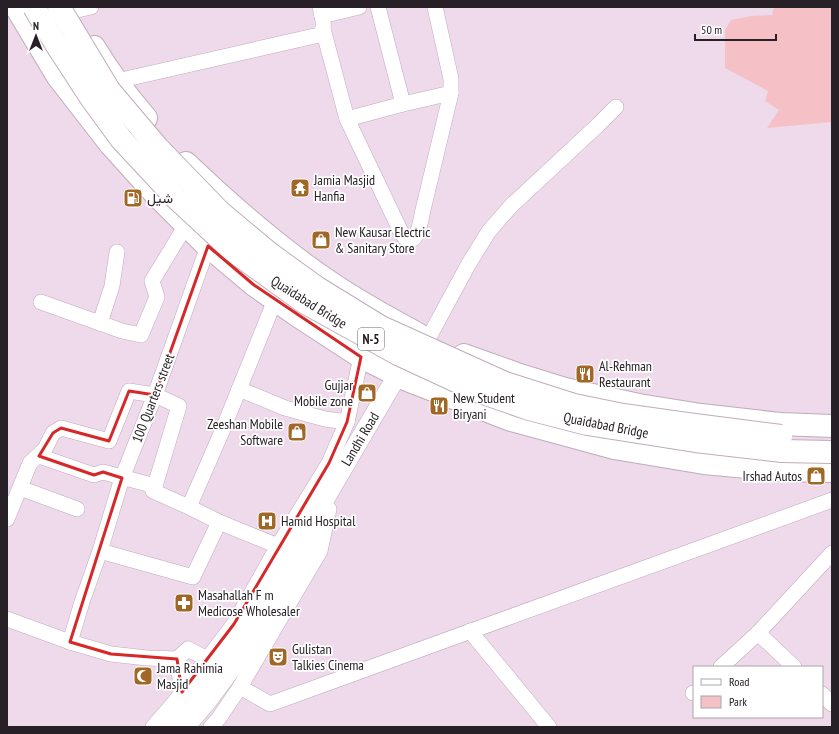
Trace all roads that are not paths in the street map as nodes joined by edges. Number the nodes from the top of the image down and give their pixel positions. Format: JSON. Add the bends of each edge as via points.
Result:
{"nodes":[{"id":1,"x":16,"y":7,"type":"edge"},
{"id":2,"x":34,"y":7,"type":"edge"},
{"id":3,"x":359,"y":7,"type":"edge"},
{"id":4,"x":378,"y":7,"type":"edge"},
{"id":5,"x":435,"y":7,"type":"edge"},
{"id":6,"x":73,"y":8,"type":"edge"},
{"id":7,"x":322,"y":17,"type":"edge"},
{"id":8,"x":118,"y":81,"type":"junction"},
{"id":9,"x":451,"y":93,"type":"junction"},
{"id":10,"x":403,"y":104,"type":"junction"},
{"id":11,"x":616,"y":107,"type":"dead end"},
{"id":12,"x":347,"y":119,"type":"junction"},
{"id":13,"x":186,"y":225,"type":"junction"},
{"id":14,"x":208,"y":246,"type":"junction"},
{"id":15,"x":117,"y":252,"type":"dead end"},
{"id":16,"x":275,"y":300,"type":"junction"},
{"id":17,"x":42,"y":302,"type":"dead end"},
{"id":18,"x":100,"y":323,"type":"junction"},
{"id":19,"x":424,"y":337,"type":"junction"},
{"id":20,"x":361,"y":357,"type":"junction"},
{"id":21,"x":402,"y":378,"type":"junction"},
{"id":22,"x":239,"y":389,"type":"junction"},
{"id":23,"x":155,"y":395,"type":"junction"},
{"id":24,"x":347,"y":422,"type":"junction"},
{"id":25,"x":832,"y":426,"type":"edge"},
{"id":26,"x":832,"y":438,"type":"edge"},
{"id":27,"x":832,"y":452,"type":"edge"},
{"id":28,"x":38,"y":456,"type":"junction"},
{"id":29,"x":832,"y":471,"type":"edge"},
{"id":30,"x":122,"y":478,"type":"junction"},
{"id":31,"x":155,"y":486,"type":"junction"},
{"id":32,"x":20,"y":488,"type":"junction"},
{"id":33,"x":832,"y":500,"type":"edge"},
{"id":34,"x":189,"y":507,"type":"junction"},
{"id":35,"x":77,"y":509,"type":"dead end"},
{"id":36,"x":329,"y":509,"type":"junction"},
{"id":37,"x":7,"y":519,"type":"edge"},
{"id":38,"x":219,"y":522,"type":"junction"},
{"id":39,"x":302,"y":544,"type":"junction"},
{"id":40,"x":278,"y":546,"type":"junction"},
{"id":41,"x":103,"y":552,"type":"junction"},
{"id":42,"x":832,"y":553,"type":"edge"},
{"id":43,"x":7,"y":619,"type":"edge"},
{"id":44,"x":470,"y":631,"type":"junction"},
{"id":45,"x":758,"y":633,"type":"junction"},
{"id":46,"x":70,"y":642,"type":"junction"},
{"id":47,"x":177,"y":659,"type":"junction"},
{"id":48,"x":207,"y":659,"type":"junction"},
{"id":49,"x":722,"y":666,"type":"edge"},
{"id":50,"x":793,"y":666,"type":"edge"},
{"id":51,"x":240,"y":687,"type":"junction"},
{"id":52,"x":182,"y":692,"type":"junction"},
{"id":53,"x":823,"y":695,"type":"edge"},
{"id":54,"x":832,"y":704,"type":"edge"},
{"id":55,"x":153,"y":727,"type":"edge"},
{"id":56,"x":167,"y":727,"type":"edge"},
{"id":57,"x":185,"y":727,"type":"edge"},
{"id":58,"x":211,"y":727,"type":"edge"},
{"id":59,"x":549,"y":727,"type":"edge"}],
"edges":[{"from":1,"to":13,"type":"highway","via":[[58,77],[110,144]]},
{"from":2,"to":27,"type":"highway","name":"Quaidabad Bridge","number":"N-5","bridge":true,"via":[[91,98],[121,140],[176,198],[232,250],[304,302],[398,354],[480,392],[528,409],[587,424],[695,441],[782,451]]},
{"from":3,"to":7,"type":"street"},
{"from":4,"to":10,"type":"street"},
{"from":5,"to":9,"type":"street","via":[[451,79]]},
{"from":6,"to":8,"type":"highway","via":[[97,52]]},
{"from":6,"to":26,"type":"highway","name":"Quaidabad Bridge","number":"N-5","bridge":true,"via":[[109,90],[158,148],[220,212],[269,253],[316,287],[381,328],[505,383],[574,405],[623,415],[780,436]]},
{"from":7,"to":8,"type":"street","via":[[321,34],[316,36]]},
{"from":7,"to":12,"type":"street"},
{"from":8,"to":19,"type":"highway","via":[[178,155],[247,219],[331,283]]},
{"from":9,"to":10,"type":"street"},
{"from":9,"to":12,"type":"street","via":[[418,232],[412,240],[406,239],[402,234]]},
{"from":10,"to":12,"type":"street"},
{"from":11,"to":19,"type":"street","via":[[512,205],[489,231]]},
{"from":13,"to":14,"type":"highway"},
{"from":13,"to":18,"type":"street","via":[[152,281],[157,297],[141,335]]},
{"from":14,"to":16,"type":"highway"},
{"from":14,"to":23,"type":"street","name":"100 Quarters street"},
{"from":15,"to":18,"type":"street","via":[[112,286]]},
{"from":16,"to":20,"type":"highway"},
{"from":16,"to":22,"type":"street"},
{"from":17,"to":18,"type":"street"},
{"from":19,"to":21,"type":"main road"},
{"from":19,"to":25,"type":"highway","via":[[462,354],[565,389],[639,405],[701,414],[780,424]]},
{"from":20,"to":21,"type":"highway"},
{"from":20,"to":24,"type":"street"},
{"from":21,"to":29,"type":"highway","via":[[511,420],[614,448],[704,463],[779,470]]},
{"from":21,"to":36,"type":"main road"},
{"from":21,"to":39,"type":"main road","name":"Landhi Road","via":[[322,504]]},
{"from":22,"to":24,"type":"street","via":[[285,408]]},
{"from":22,"to":34,"type":"street"},
{"from":23,"to":28,"type":"street","via":[[129,391],[109,441],[61,428],[53,433],[45,449]]},
{"from":23,"to":30,"type":"street","name":"100 Quarters street"},
{"from":23,"to":31,"type":"street","via":[[179,406]]},
{"from":24,"to":40,"type":"street","via":[[329,463]]},
{"from":28,"to":30,"type":"street","via":[[94,475],[103,472]]},
{"from":28,"to":32,"type":"street","via":[[30,463]]},
{"from":30,"to":31,"type":"street"},
{"from":30,"to":41,"type":"street","name":"100 Quarters street"},
{"from":31,"to":34,"type":"street","via":[[153,491]]},
{"from":32,"to":35,"type":"street"},
{"from":32,"to":37,"type":"street"},
{"from":33,"to":44,"type":"street"},
{"from":34,"to":38,"type":"street"},
{"from":36,"to":39,"type":"main road"},
{"from":36,"to":51,"type":"street","via":[[320,551]]},
{"from":38,"to":40,"type":"street"},
{"from":38,"to":41,"type":"street","via":[[193,577]]},
{"from":39,"to":56,"type":"main road","via":[[234,645]]},
{"from":39,"to":57,"type":"main road","via":[[272,613]]},
{"from":40,"to":48,"type":"street","via":[[234,624]]},
{"from":41,"to":46,"type":"street","name":"100 Quarters street","via":[[82,602]]},
{"from":42,"to":45,"type":"street"},
{"from":43,"to":46,"type":"street"},
{"from":44,"to":51,"type":"street","via":[[270,704]]},
{"from":44,"to":59,"type":"street"},
{"from":45,"to":49,"type":"street"},
{"from":45,"to":50,"type":"street"},
{"from":46,"to":47,"type":"street","via":[[111,654]]},
{"from":47,"to":48,"type":"street","via":[[188,649]]},
{"from":47,"to":52,"type":"street"},
{"from":48,"to":52,"type":"street"},
{"from":51,"to":58,"type":"street"},
{"from":52,"to":55,"type":"street"},
{"from":53,"to":54,"type":"street"}]}
